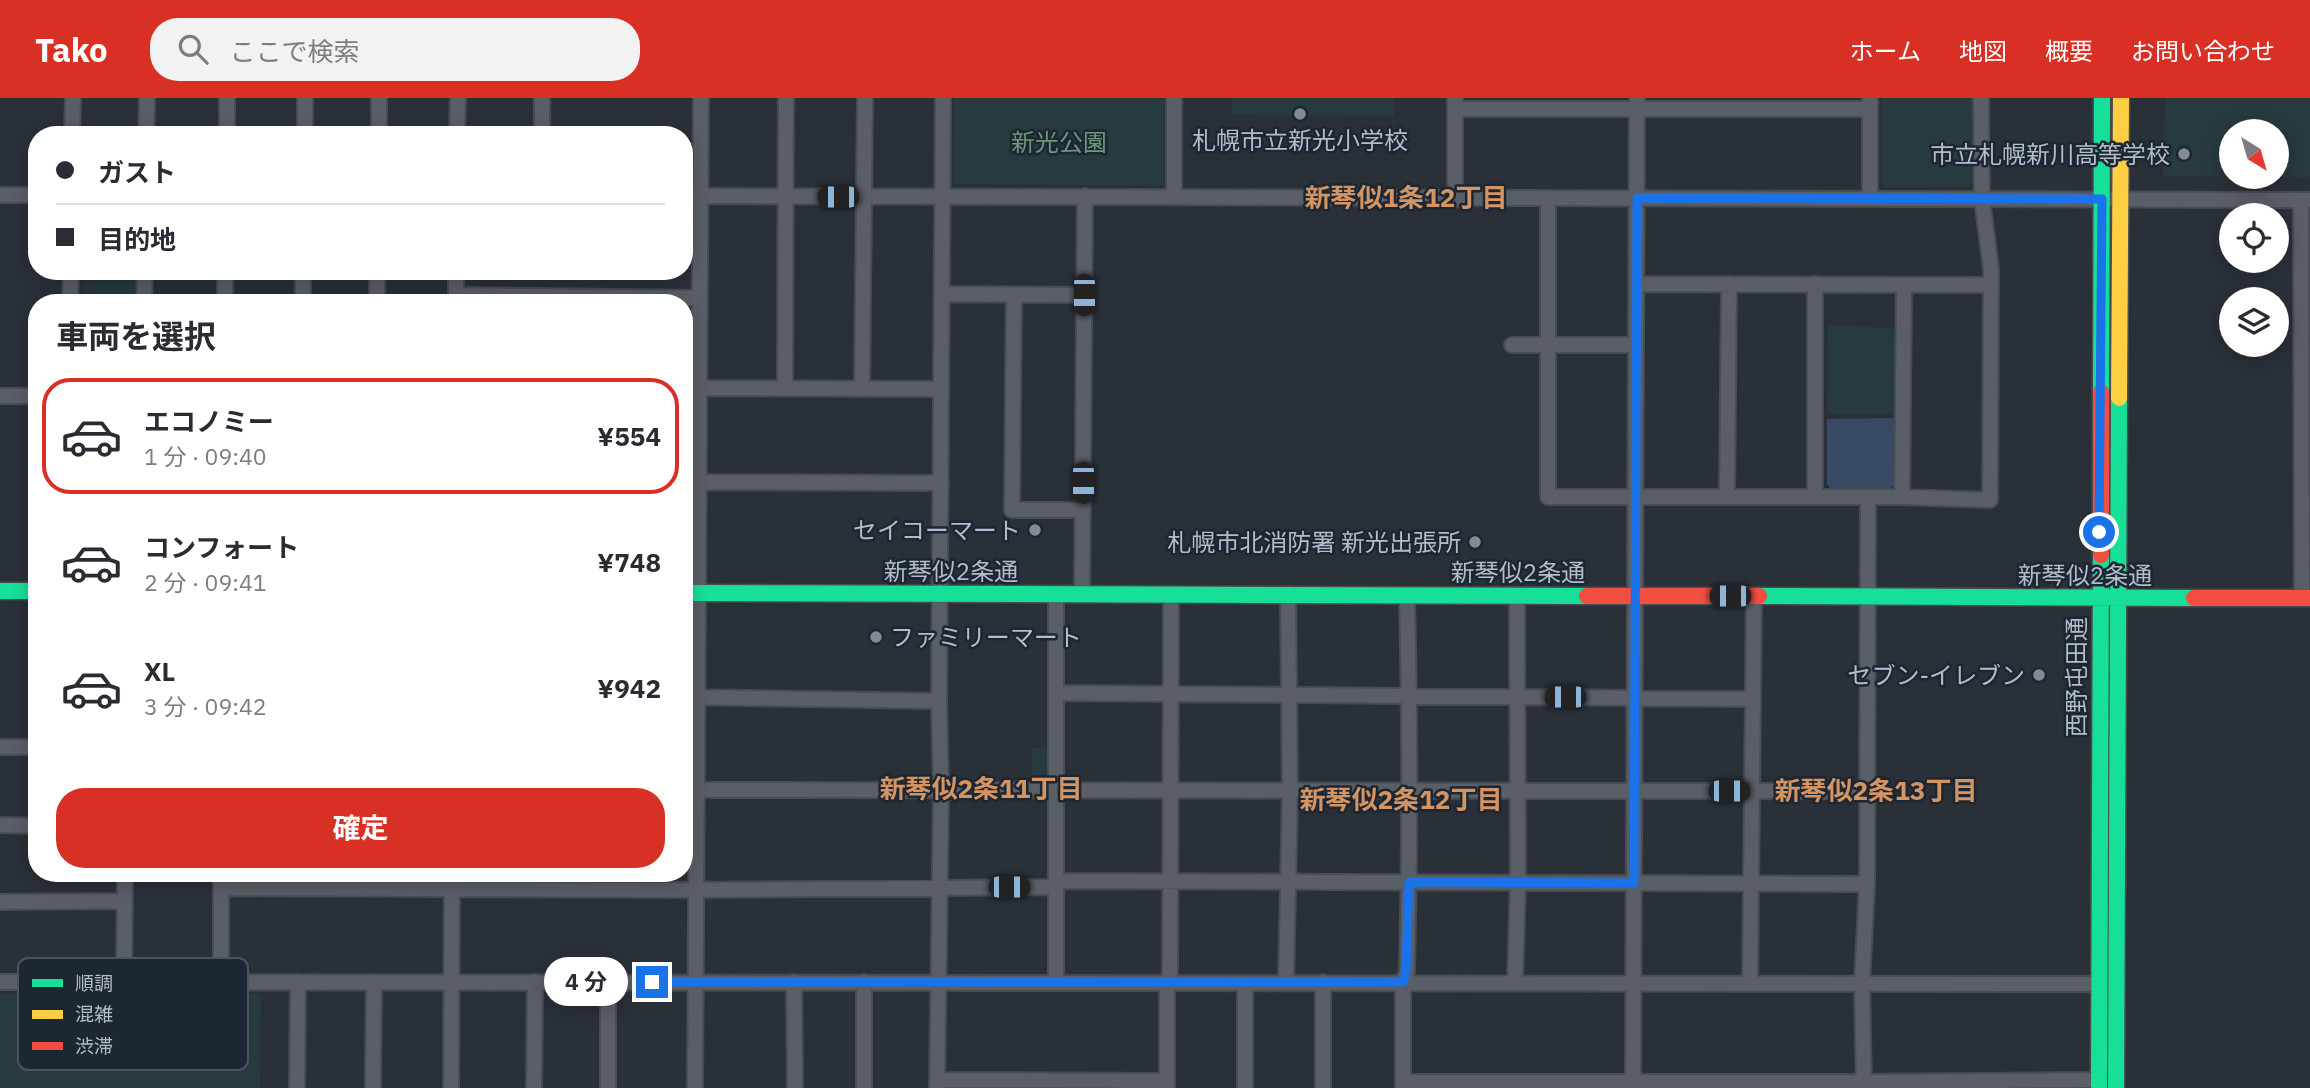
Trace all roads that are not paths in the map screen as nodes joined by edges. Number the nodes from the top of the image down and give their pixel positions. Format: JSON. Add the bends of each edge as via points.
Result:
{"nodes":[{"id":1,"x":73,"y":98,"type":"edge"},
{"id":2,"x":147,"y":98,"type":"edge"},
{"id":3,"x":227,"y":98,"type":"edge"},
{"id":4,"x":305,"y":98,"type":"edge"},
{"id":5,"x":379,"y":98,"type":"edge"},
{"id":6,"x":458,"y":98,"type":"edge"},
{"id":7,"x":542,"y":98,"type":"edge"},
{"id":8,"x":701,"y":98,"type":"edge"},
{"id":9,"x":786,"y":98,"type":"edge"},
{"id":10,"x":865,"y":98,"type":"edge"},
{"id":11,"x":943,"y":98,"type":"edge"},
{"id":12,"x":1174,"y":98,"type":"edge"},
{"id":13,"x":1981,"y":98,"type":"edge"},
{"id":14,"x":2102,"y":98,"type":"edge"},
{"id":15,"x":2121,"y":98,"type":"edge"},
{"id":16,"x":1546,"y":103,"type":"edge"},
{"id":17,"x":1637,"y":103,"type":"edge"},
{"id":18,"x":1870,"y":103,"type":"edge"},
{"id":19,"x":1455,"y":104,"type":"edge"},
{"id":20,"x":1720,"y":104,"type":"edge"},
{"id":21,"x":1793,"y":104,"type":"edge"},
{"id":22,"x":72,"y":126,"type":"edge"},
{"id":23,"x":146,"y":126,"type":"edge"},
{"id":24,"x":227,"y":126,"type":"edge"},
{"id":25,"x":305,"y":126,"type":"edge"},
{"id":26,"x":379,"y":126,"type":"edge"},
{"id":27,"x":457,"y":126,"type":"edge"},
{"id":28,"x":542,"y":126,"type":"edge"},
{"id":29,"x":0,"y":195,"type":"edge"},
{"id":30,"x":28,"y":195,"type":"edge"},
{"id":31,"x":693,"y":196,"type":"edge"},
{"id":32,"x":700,"y":196,"type":"junction"},
{"id":33,"x":1085,"y":196,"type":"junction"},
{"id":34,"x":785,"y":197,"type":"junction"},
{"id":35,"x":864,"y":197,"type":"junction"},
{"id":36,"x":943,"y":197,"type":"junction"},
{"id":37,"x":1174,"y":197,"type":"junction"},
{"id":38,"x":1548,"y":198,"type":"junction"},
{"id":39,"x":1637,"y":198,"type":"junction"},
{"id":40,"x":1870,"y":198,"type":"junction"},
{"id":41,"x":1982,"y":199,"type":"junction"},
{"id":42,"x":2102,"y":199,"type":"junction"},
{"id":43,"x":2121,"y":199,"type":"junction"},
{"id":44,"x":1455,"y":200,"type":"junction"},
{"id":45,"x":2306,"y":200,"type":"edge"},
{"id":46,"x":1636,"y":284,"type":"junction"},
{"id":47,"x":1729,"y":284,"type":"junction"},
{"id":48,"x":1815,"y":284,"type":"junction"},
{"id":49,"x":1991,"y":285,"type":"junction"},
{"id":50,"x":1904,"y":286,"type":"junction"},
{"id":51,"x":2306,"y":286,"type":"edge"},
{"id":52,"x":942,"y":294,"type":"junction"},
{"id":53,"x":1014,"y":295,"type":"junction"},
{"id":54,"x":1084,"y":295,"type":"junction"},
{"id":55,"x":693,"y":298,"type":"edge"},
{"id":56,"x":700,"y":298,"type":"junction"},
{"id":57,"x":1512,"y":345,"type":"dead end"},
{"id":58,"x":1636,"y":345,"type":"junction"},
{"id":59,"x":1549,"y":346,"type":"junction"},
{"id":60,"x":785,"y":387,"type":"junction"},
{"id":61,"x":862,"y":387,"type":"junction"},
{"id":62,"x":941,"y":389,"type":"junction"},
{"id":63,"x":694,"y":393,"type":"edge"},
{"id":64,"x":0,"y":396,"type":"edge"},
{"id":65,"x":28,"y":396,"type":"edge"},
{"id":66,"x":941,"y":483,"type":"junction"},
{"id":67,"x":694,"y":486,"type":"edge"},
{"id":68,"x":1727,"y":496,"type":"junction"},
{"id":69,"x":1636,"y":497,"type":"junction"},
{"id":70,"x":1815,"y":497,"type":"junction"},
{"id":71,"x":1868,"y":497,"type":"junction"},
{"id":72,"x":1902,"y":497,"type":"junction"},
{"id":73,"x":2306,"y":499,"type":"edge"},
{"id":74,"x":1083,"y":510,"type":"junction"},
{"id":75,"x":693,"y":522,"type":"edge"},
{"id":76,"x":0,"y":591,"type":"edge"},
{"id":77,"x":28,"y":591,"type":"edge"},
{"id":78,"x":693,"y":593,"type":"edge"},
{"id":79,"x":940,"y":593,"type":"junction"},
{"id":80,"x":1056,"y":594,"type":"junction"},
{"id":81,"x":1082,"y":594,"type":"junction"},
{"id":82,"x":1171,"y":594,"type":"junction"},
{"id":83,"x":1288,"y":594,"type":"junction"},
{"id":84,"x":1407,"y":594,"type":"junction"},
{"id":85,"x":1517,"y":595,"type":"junction"},
{"id":86,"x":1636,"y":595,"type":"junction"},
{"id":87,"x":1754,"y":596,"type":"junction"},
{"id":88,"x":1866,"y":596,"type":"junction"},
{"id":89,"x":2099,"y":597,"type":"junction"},
{"id":90,"x":2118,"y":598,"type":"junction"},
{"id":91,"x":2306,"y":598,"type":"edge"},
{"id":92,"x":1056,"y":693,"type":"junction"},
{"id":93,"x":1171,"y":695,"type":"junction"},
{"id":94,"x":1288,"y":696,"type":"junction"},
{"id":95,"x":1409,"y":696,"type":"junction"},
{"id":96,"x":693,"y":697,"type":"edge"},
{"id":97,"x":1518,"y":697,"type":"junction"},
{"id":98,"x":1635,"y":698,"type":"junction"},
{"id":99,"x":1751,"y":699,"type":"junction"},
{"id":100,"x":939,"y":701,"type":"junction"},
{"id":101,"x":0,"y":747,"type":"edge"},
{"id":102,"x":28,"y":747,"type":"edge"},
{"id":103,"x":693,"y":790,"type":"edge"},
{"id":104,"x":1055,"y":790,"type":"junction"},
{"id":105,"x":1171,"y":790,"type":"junction"},
{"id":106,"x":941,"y":791,"type":"junction"},
{"id":107,"x":1290,"y":791,"type":"junction"},
{"id":108,"x":1409,"y":791,"type":"junction"},
{"id":109,"x":1518,"y":791,"type":"junction"},
{"id":110,"x":1635,"y":791,"type":"junction"},
{"id":111,"x":1752,"y":791,"type":"junction"},
{"id":112,"x":1867,"y":791,"type":"junction"},
{"id":113,"x":0,"y":825,"type":"edge"},
{"id":114,"x":28,"y":826,"type":"edge"},
{"id":115,"x":693,"y":830,"type":"edge"},
{"id":116,"x":125,"y":882,"type":"edge"},
{"id":117,"x":221,"y":882,"type":"edge"},
{"id":118,"x":250,"y":882,"type":"edge"},
{"id":119,"x":452,"y":882,"type":"edge"},
{"id":120,"x":1170,"y":882,"type":"junction"},
{"id":121,"x":1288,"y":882,"type":"junction"},
{"id":122,"x":1409,"y":882,"type":"junction"},
{"id":123,"x":1518,"y":882,"type":"junction"},
{"id":124,"x":1634,"y":883,"type":"junction"},
{"id":125,"x":1750,"y":883,"type":"junction"},
{"id":126,"x":1056,"y":884,"type":"junction"},
{"id":127,"x":1867,"y":884,"type":"junction"},
{"id":128,"x":940,"y":887,"type":"junction"},
{"id":129,"x":452,"y":889,"type":"junction"},
{"id":130,"x":696,"y":890,"type":"junction"},
{"id":131,"x":124,"y":901,"type":"junction"},
{"id":132,"x":0,"y":902,"type":"edge"},
{"id":133,"x":124,"y":958,"type":"edge"},
{"id":134,"x":220,"y":958,"type":"edge"},
{"id":135,"x":0,"y":982,"type":"edge"},
{"id":136,"x":18,"y":982,"type":"edge"},
{"id":137,"x":248,"y":982,"type":"edge"},
{"id":138,"x":298,"y":982,"type":"junction"},
{"id":139,"x":374,"y":982,"type":"junction"},
{"id":140,"x":452,"y":982,"type":"junction"},
{"id":141,"x":535,"y":982,"type":"junction"},
{"id":142,"x":608,"y":982,"type":"junction"},
{"id":143,"x":695,"y":982,"type":"junction"},
{"id":144,"x":794,"y":982,"type":"junction"},
{"id":145,"x":864,"y":982,"type":"junction"},
{"id":146,"x":938,"y":982,"type":"junction"},
{"id":147,"x":1323,"y":982,"type":"junction"},
{"id":148,"x":1403,"y":982,"type":"junction"},
{"id":149,"x":1515,"y":982,"type":"junction"},
{"id":150,"x":1633,"y":982,"type":"junction"},
{"id":151,"x":1749,"y":982,"type":"junction"},
{"id":152,"x":1056,"y":983,"type":"junction"},
{"id":153,"x":1169,"y":983,"type":"junction"},
{"id":154,"x":1245,"y":983,"type":"junction"},
{"id":155,"x":1286,"y":983,"type":"junction"},
{"id":156,"x":1862,"y":983,"type":"junction"},
{"id":157,"x":2100,"y":984,"type":"junction"},
{"id":158,"x":937,"y":1084,"type":"edge"},
{"id":159,"x":2099,"y":1084,"type":"edge"},
{"id":160,"x":1167,"y":1085,"type":"edge"},
{"id":161,"x":1403,"y":1085,"type":"edge"},
{"id":162,"x":1633,"y":1085,"type":"edge"},
{"id":163,"x":1864,"y":1085,"type":"edge"},
{"id":164,"x":298,"y":1088,"type":"edge"},
{"id":165,"x":373,"y":1088,"type":"edge"},
{"id":166,"x":451,"y":1088,"type":"edge"},
{"id":167,"x":534,"y":1088,"type":"edge"},
{"id":168,"x":608,"y":1088,"type":"edge"},
{"id":169,"x":695,"y":1088,"type":"edge"},
{"id":170,"x":795,"y":1088,"type":"edge"},
{"id":171,"x":864,"y":1088,"type":"edge"},
{"id":172,"x":1245,"y":1088,"type":"edge"},
{"id":173,"x":1323,"y":1088,"type":"edge"},
{"id":174,"x":2116,"y":1088,"type":"edge"}],
"edges":[{"from":1,"to":22,"type":"street"},
{"from":2,"to":23,"type":"street"},
{"from":3,"to":24,"type":"street"},
{"from":4,"to":25,"type":"street"},
{"from":5,"to":26,"type":"street"},
{"from":6,"to":27,"type":"street"},
{"from":7,"to":28,"type":"street"},
{"from":8,"to":32,"type":"street"},
{"from":9,"to":34,"type":"street"},
{"from":10,"to":35,"type":"street"},
{"from":11,"to":36,"type":"street"},
{"from":12,"to":37,"type":"street"},
{"from":13,"to":41,"type":"street"},
{"from":14,"to":42,"type":"street","name":"西野屯田通"},
{"from":15,"to":43,"type":"street","name":"西野屯田通"},
{"from":16,"to":17,"type":"street"},
{"from":16,"to":19,"type":"street"},
{"from":17,"to":20,"type":"street"},
{"from":17,"to":39,"type":"street"},
{"from":18,"to":21,"type":"street"},
{"from":18,"to":40,"type":"street"},
{"from":19,"to":44,"type":"street"},
{"from":20,"to":21,"type":"street"},
{"from":29,"to":30,"type":"street"},
{"from":31,"to":32,"type":"street"},
{"from":32,"to":34,"type":"street"},
{"from":32,"to":56,"type":"street"},
{"from":33,"to":36,"type":"street"},
{"from":33,"to":37,"type":"street"},
{"from":33,"to":54,"type":"street"},
{"from":34,"to":35,"type":"street"},
{"from":34,"to":60,"type":"street"},
{"from":35,"to":36,"type":"street"},
{"from":35,"to":61,"type":"street"},
{"from":36,"to":52,"type":"street"},
{"from":37,"to":44,"type":"street"},
{"from":38,"to":39,"type":"street"},
{"from":38,"to":44,"type":"street"},
{"from":38,"to":59,"type":"street"},
{"from":39,"to":40,"type":"street"},
{"from":39,"to":46,"type":"street"},
{"from":40,"to":41,"type":"street"},
{"from":41,"to":42,"type":"street"},
{"from":41,"to":49,"type":"street"},
{"from":42,"to":43,"type":"street"},
{"from":42,"to":89,"type":"street","name":"西野屯田通"},
{"from":43,"to":45,"type":"street"},
{"from":43,"to":90,"type":"street","name":"西野屯田通"},
{"from":45,"to":51,"type":"street"},
{"from":46,"to":47,"type":"street"},
{"from":46,"to":58,"type":"street"},
{"from":47,"to":48,"type":"street"},
{"from":47,"to":68,"type":"street"},
{"from":48,"to":50,"type":"street"},
{"from":48,"to":70,"type":"street"},
{"from":49,"to":50,"type":"street"},
{"from":49,"to":72,"type":"street","via":[[1990,500]]},
{"from":50,"to":72,"type":"street"},
{"from":51,"to":73,"type":"street"},
{"from":52,"to":53,"type":"street"},
{"from":52,"to":62,"type":"street"},
{"from":53,"to":54,"type":"street"},
{"from":53,"to":74,"type":"street","via":[[1012,510]]},
{"from":54,"to":74,"type":"street"},
{"from":55,"to":56,"type":"street"},
{"from":56,"to":63,"type":"street"},
{"from":57,"to":59,"type":"street"},
{"from":58,"to":59,"type":"street"},
{"from":58,"to":69,"type":"street"},
{"from":59,"to":69,"type":"street","via":[[1548,497]]},
{"from":60,"to":61,"type":"street"},
{"from":60,"to":63,"type":"street"},
{"from":61,"to":62,"type":"street"},
{"from":62,"to":66,"type":"street"},
{"from":63,"to":67,"type":"street"},
{"from":64,"to":65,"type":"street"},
{"from":66,"to":67,"type":"street"},
{"from":66,"to":79,"type":"street"},
{"from":67,"to":75,"type":"street"},
{"from":68,"to":69,"type":"street"},
{"from":68,"to":70,"type":"street"},
{"from":69,"to":86,"type":"street"},
{"from":70,"to":71,"type":"street"},
{"from":71,"to":72,"type":"street"},
{"from":71,"to":88,"type":"street"},
{"from":73,"to":91,"type":"street"},
{"from":74,"to":81,"type":"street"},
{"from":76,"to":77,"type":"street"},
{"from":78,"to":79,"type":"street","name":"新琴似2条通"},
{"from":79,"to":80,"type":"street","name":"新琴似2条通"},
{"from":79,"to":100,"type":"street"},
{"from":80,"to":81,"type":"street","name":"新琴似2条通"},
{"from":80,"to":92,"type":"street"},
{"from":81,"to":82,"type":"street","name":"新琴似2条通"},
{"from":82,"to":83,"type":"street","name":"新琴似2条通"},
{"from":82,"to":93,"type":"street"},
{"from":83,"to":84,"type":"street","name":"新琴似2条通"},
{"from":83,"to":94,"type":"street"},
{"from":84,"to":85,"type":"street","name":"新琴似2条通"},
{"from":84,"to":95,"type":"street"},
{"from":85,"to":86,"type":"street","name":"新琴似2条通"},
{"from":85,"to":97,"type":"street"},
{"from":86,"to":87,"type":"street","name":"新琴似2条通"},
{"from":86,"to":98,"type":"street"},
{"from":87,"to":88,"type":"street","name":"新琴似2条通"},
{"from":87,"to":99,"type":"street"},
{"from":88,"to":89,"type":"street","name":"新琴似2条通"},
{"from":88,"to":112,"type":"street"},
{"from":89,"to":90,"type":"street","name":"新琴似2条通"},
{"from":89,"to":157,"type":"street","name":"西野屯田通"},
{"from":90,"to":91,"type":"street","name":"新琴似2条通"},
{"from":90,"to":174,"type":"street","name":"西野屯田通"},
{"from":92,"to":93,"type":"street"},
{"from":92,"to":104,"type":"street"},
{"from":93,"to":94,"type":"street"},
{"from":93,"to":105,"type":"street"},
{"from":94,"to":95,"type":"street"},
{"from":94,"to":107,"type":"street"},
{"from":95,"to":97,"type":"street"},
{"from":95,"to":108,"type":"street"},
{"from":96,"to":100,"type":"street"},
{"from":97,"to":98,"type":"street"},
{"from":97,"to":109,"type":"street"},
{"from":98,"to":99,"type":"street"},
{"from":98,"to":110,"type":"street"},
{"from":99,"to":111,"type":"street"},
{"from":100,"to":106,"type":"street"},
{"from":101,"to":102,"type":"street"},
{"from":103,"to":106,"type":"street"},
{"from":104,"to":105,"type":"street"},
{"from":104,"to":106,"type":"street"},
{"from":104,"to":126,"type":"street"},
{"from":105,"to":107,"type":"street"},
{"from":105,"to":120,"type":"street"},
{"from":106,"to":128,"type":"street"},
{"from":107,"to":108,"type":"street"},
{"from":107,"to":121,"type":"street"},
{"from":108,"to":109,"type":"street"},
{"from":108,"to":122,"type":"street"},
{"from":109,"to":110,"type":"street"},
{"from":109,"to":123,"type":"street"},
{"from":110,"to":111,"type":"street"},
{"from":110,"to":124,"type":"street"},
{"from":111,"to":112,"type":"street"},
{"from":111,"to":125,"type":"street"},
{"from":112,"to":127,"type":"street"},
{"from":113,"to":114,"type":"street"},
{"from":115,"to":130,"type":"street"},
{"from":116,"to":131,"type":"street"},
{"from":117,"to":134,"type":"street"},
{"from":118,"to":129,"type":"street"},
{"from":119,"to":129,"type":"street"},
{"from":120,"to":121,"type":"street"},
{"from":120,"to":126,"type":"street"},
{"from":120,"to":153,"type":"street"},
{"from":121,"to":122,"type":"street"},
{"from":121,"to":155,"type":"street"},
{"from":122,"to":123,"type":"street"},
{"from":122,"to":148,"type":"street"},
{"from":123,"to":124,"type":"street"},
{"from":123,"to":149,"type":"street"},
{"from":124,"to":125,"type":"street"},
{"from":124,"to":150,"type":"street"},
{"from":125,"to":127,"type":"street"},
{"from":125,"to":151,"type":"street"},
{"from":126,"to":128,"type":"street"},
{"from":126,"to":152,"type":"street"},
{"from":127,"to":156,"type":"street"},
{"from":128,"to":130,"type":"street"},
{"from":128,"to":146,"type":"street"},
{"from":129,"to":130,"type":"street"},
{"from":129,"to":140,"type":"street"},
{"from":130,"to":143,"type":"street"},
{"from":131,"to":132,"type":"street"},
{"from":131,"to":133,"type":"street"},
{"from":135,"to":136,"type":"street"},
{"from":137,"to":138,"type":"street"},
{"from":138,"to":139,"type":"street"},
{"from":138,"to":164,"type":"street"},
{"from":139,"to":140,"type":"street"},
{"from":139,"to":165,"type":"street"},
{"from":140,"to":141,"type":"street"},
{"from":140,"to":166,"type":"street"},
{"from":141,"to":142,"type":"street"},
{"from":141,"to":167,"type":"street"},
{"from":142,"to":143,"type":"street"},
{"from":142,"to":168,"type":"street"},
{"from":143,"to":144,"type":"street"},
{"from":143,"to":169,"type":"street"},
{"from":144,"to":145,"type":"street"},
{"from":144,"to":170,"type":"street"},
{"from":145,"to":146,"type":"street"},
{"from":145,"to":171,"type":"street"},
{"from":146,"to":152,"type":"street"},
{"from":146,"to":158,"type":"street"},
{"from":147,"to":148,"type":"street"},
{"from":147,"to":155,"type":"street"},
{"from":147,"to":173,"type":"street"},
{"from":148,"to":149,"type":"street"},
{"from":148,"to":161,"type":"street"},
{"from":149,"to":150,"type":"street"},
{"from":150,"to":151,"type":"street"},
{"from":150,"to":162,"type":"street"},
{"from":151,"to":156,"type":"street"},
{"from":152,"to":153,"type":"street"},
{"from":153,"to":154,"type":"street"},
{"from":153,"to":160,"type":"street"},
{"from":154,"to":155,"type":"street"},
{"from":154,"to":172,"type":"street"},
{"from":156,"to":157,"type":"street"},
{"from":156,"to":163,"type":"street"},
{"from":157,"to":159,"type":"street","name":"西野屯田通"},
{"from":158,"to":160,"type":"street"},
{"from":159,"to":163,"type":"street"},
{"from":161,"to":162,"type":"street"},
{"from":162,"to":163,"type":"street"}]}
